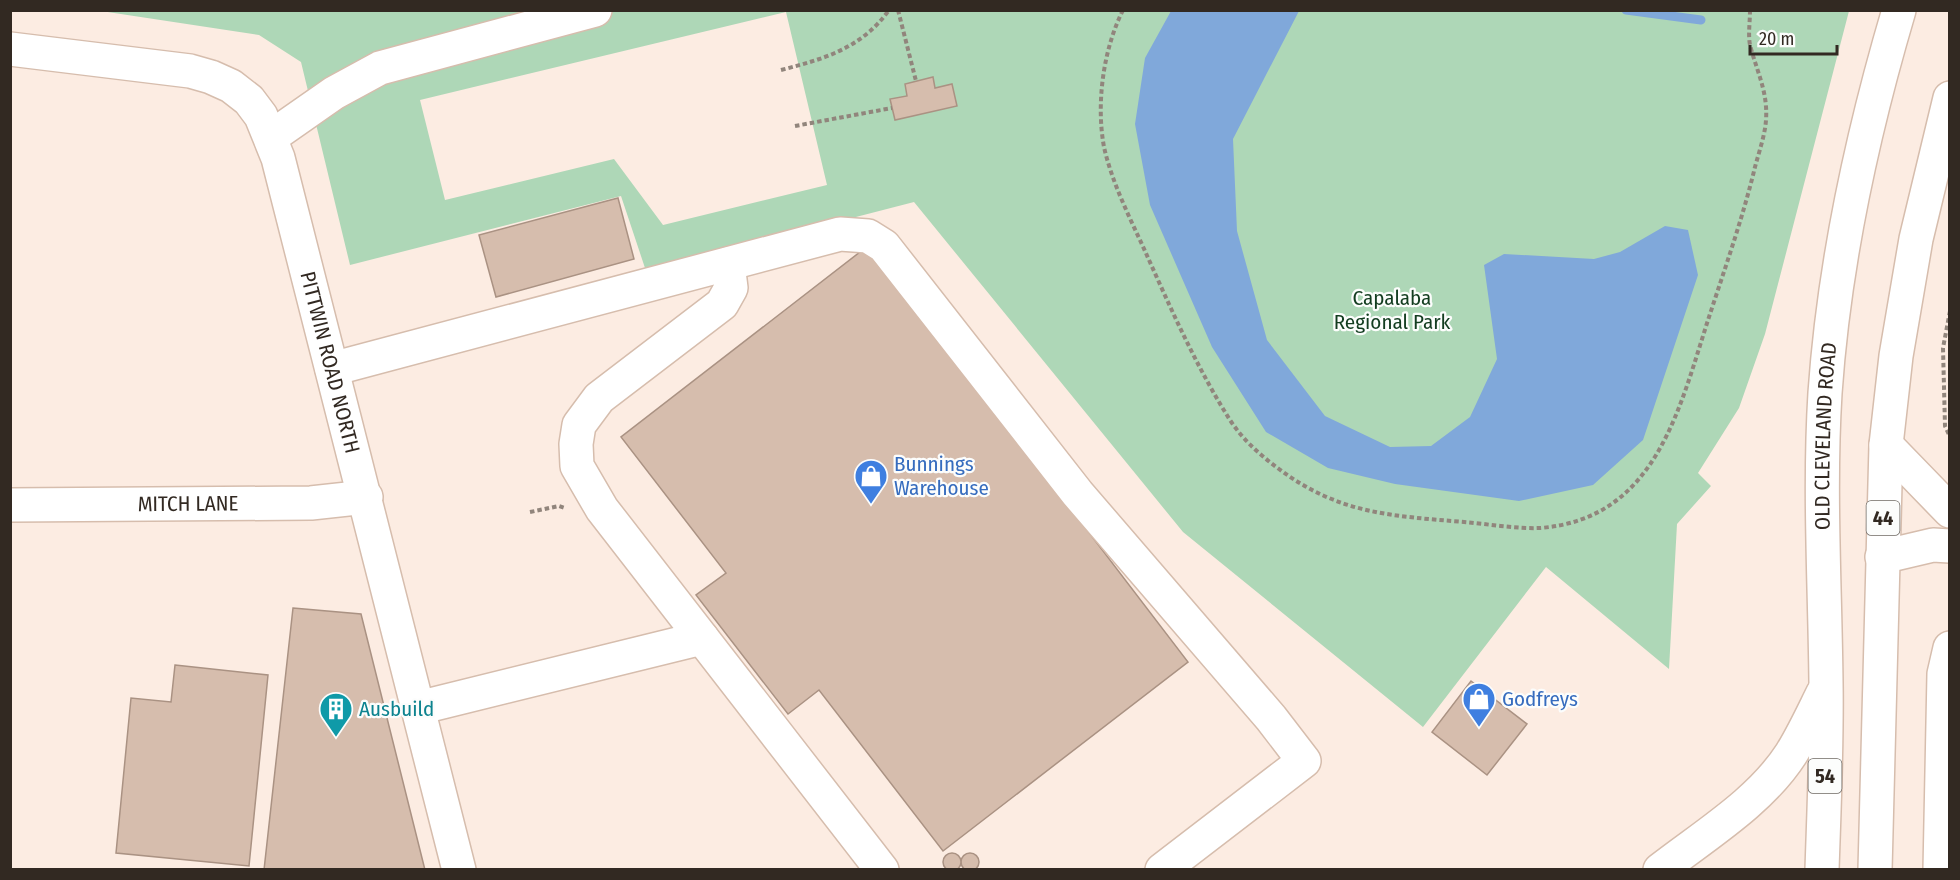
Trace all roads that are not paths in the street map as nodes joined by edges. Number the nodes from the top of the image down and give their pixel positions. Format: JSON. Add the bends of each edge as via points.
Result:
{"nodes":[{"id":1,"x":595,"y":10,"type":"edge"},
{"id":2,"x":1899,"y":10,"type":"edge"},
{"id":3,"x":10,"y":49,"type":"edge"},
{"id":4,"x":1950,"y":98,"type":"edge"},
{"id":5,"x":271,"y":137,"type":"junction"},
{"id":6,"x":728,"y":264,"type":"junction"},
{"id":7,"x":332,"y":369,"type":"junction"},
{"id":8,"x":1886,"y":445,"type":"junction"},
{"id":9,"x":366,"y":497,"type":"junction"},
{"id":10,"x":10,"y":505,"type":"edge"},
{"id":11,"x":1950,"y":512,"type":"edge"},
{"id":12,"x":1950,"y":546,"type":"edge"},
{"id":13,"x":1882,"y":557,"type":"junction"},
{"id":14,"x":702,"y":638,"type":"junction"},
{"id":15,"x":1950,"y":648,"type":"edge"},
{"id":16,"x":1826,"y":686,"type":"junction"},
{"id":17,"x":418,"y":708,"type":"junction"},
{"id":18,"x":1875,"y":867,"type":"edge"},
{"id":19,"x":1818,"y":869,"type":"edge"},
{"id":20,"x":459,"y":870,"type":"edge"},
{"id":21,"x":882,"y":870,"type":"edge"},
{"id":22,"x":1162,"y":870,"type":"edge"},
{"id":23,"x":1660,"y":870,"type":"edge"},
{"id":24,"x":1940,"y":870,"type":"edge"}],
"edges":[{"from":1,"to":5,"type":"main road","via":[[380,68],[334,93]]},
{"from":2,"to":16,"type":"main road","name":"OLD CLEVELAND ROAD","via":[[1862,147],[1831,326],[1822,494]]},
{"from":3,"to":5,"type":"main road","name":"PITTWIN ROAD NORTH","via":[[190,71],[211,77],[249,99]]},
{"from":4,"to":8,"type":"main road","number":"44","via":[[1916,239]]},
{"from":5,"to":7,"type":"main road","name":"PITTWIN ROAD NORTH"},
{"from":6,"to":7,"type":"main road"},
{"from":6,"to":14,"type":"main road","via":[[731,288],[722,304],[599,398],[579,425],[576,444],[577,466],[602,509]]},
{"from":6,"to":22,"type":"main road","via":[[840,234],[868,236],[884,246],[1078,494],[1272,718],[1304,761]]},
{"from":7,"to":9,"type":"main road","name":"PITTWIN ROAD NORTH"},
{"from":8,"to":11,"type":"main road"},
{"from":8,"to":13,"type":"main road","number":"44"},
{"from":9,"to":10,"type":"main road","name":"MITCH LANE","via":[[311,503]]},
{"from":9,"to":17,"type":"main road","name":"PITTWIN ROAD NORTH"},
{"from":12,"to":13,"type":"main road","via":[[1933,545]]},
{"from":13,"to":18,"type":"main road","number":"44"},
{"from":14,"to":17,"type":"main road"},
{"from":14,"to":21,"type":"main road"},
{"from":15,"to":24,"type":"main road","via":[[1944,674]]},
{"from":16,"to":19,"type":"main road","name":"OLD CLEVELAND ROAD","number":"54"},
{"from":16,"to":23,"type":"main road","via":[[1790,755],[1772,777],[1746,803]]},
{"from":17,"to":20,"type":"main road","name":"PITTWIN ROAD NORTH"},
{"from":18,"to":19,"type":"main road"}]}
